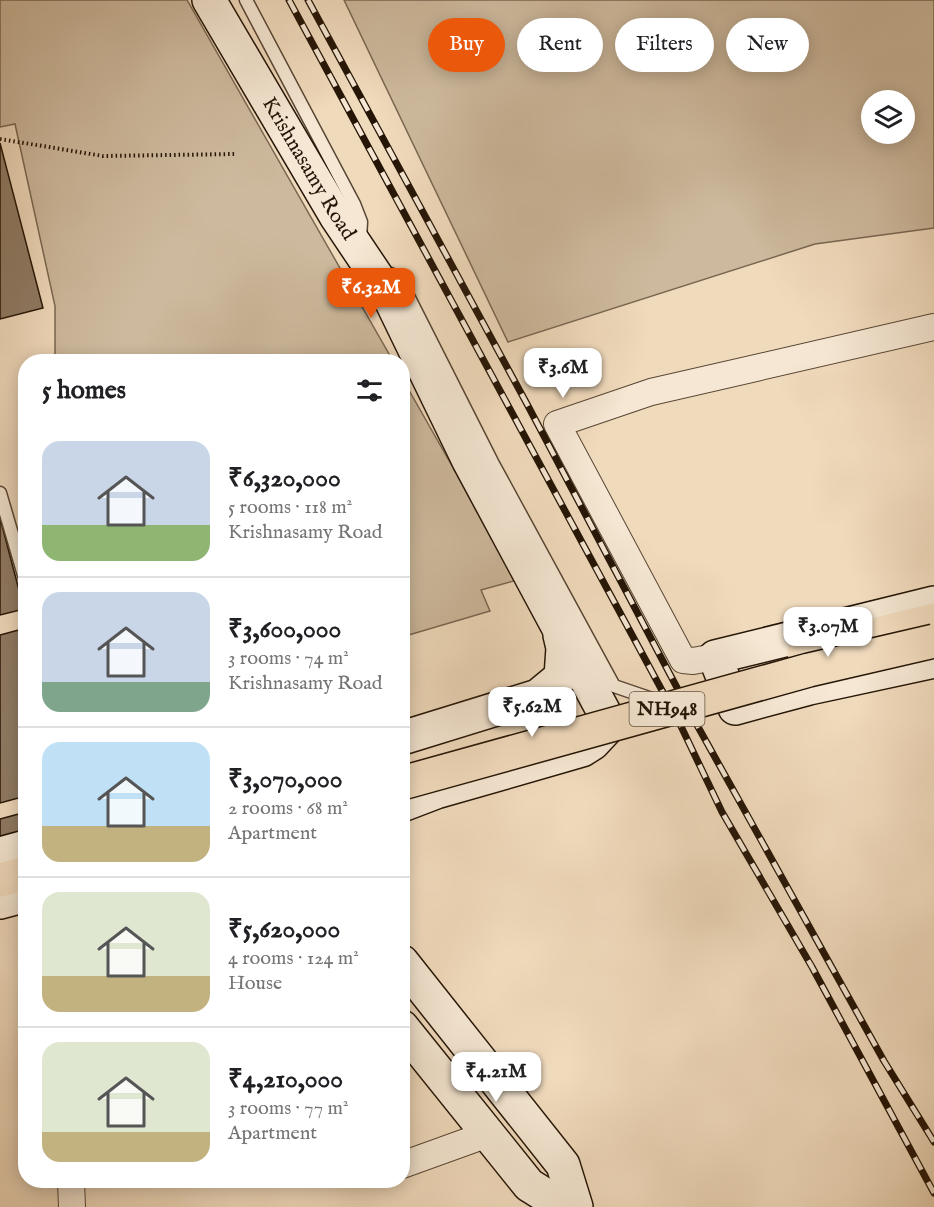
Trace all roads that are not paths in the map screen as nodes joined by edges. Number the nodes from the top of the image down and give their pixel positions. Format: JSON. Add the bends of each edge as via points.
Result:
{"nodes":[{"id":1,"x":209,"y":0,"type":"edge"},
{"id":2,"x":246,"y":0,"type":"edge"},
{"id":3,"x":363,"y":257,"type":"junction"},
{"id":4,"x":934,"y":327,"type":"edge"},
{"id":5,"x":0,"y":493,"type":"edge"},
{"id":6,"x":18,"y":555,"type":"edge"},
{"id":7,"x":934,"y":603,"type":"edge"},
{"id":8,"x":934,"y":620,"type":"edge"},
{"id":9,"x":557,"y":625,"type":"junction"},
{"id":10,"x":934,"y":641,"type":"edge"},
{"id":11,"x":715,"y":657,"type":"junction"},
{"id":12,"x":934,"y":661,"type":"edge"},
{"id":13,"x":655,"y":700,"type":"dead end"},
{"id":14,"x":410,"y":736,"type":"edge"},
{"id":15,"x":410,"y":759,"type":"edge"},
{"id":16,"x":410,"y":781,"type":"edge"},
{"id":17,"x":410,"y":802,"type":"edge"},
{"id":18,"x":18,"y":849,"type":"edge"},
{"id":19,"x":0,"y":854,"type":"edge"},
{"id":20,"x":18,"y":875,"type":"edge"},
{"id":21,"x":0,"y":880,"type":"edge"},
{"id":22,"x":18,"y":897,"type":"edge"},
{"id":23,"x":0,"y":902,"type":"edge"},
{"id":24,"x":410,"y":972,"type":"edge"},
{"id":25,"x":410,"y":1001,"type":"edge"},
{"id":26,"x":410,"y":1037,"type":"edge"},
{"id":27,"x":488,"y":1134,"type":"junction"},
{"id":28,"x":410,"y":1162,"type":"edge"},
{"id":29,"x":71,"y":1188,"type":"edge"},
{"id":30,"x":558,"y":1194,"type":"edge"},
{"id":31,"x":72,"y":1207,"type":"edge"},
{"id":32,"x":574,"y":1207,"type":"edge"}],
"edges":[{"from":1,"to":3,"type":"main road","name":"Krishnasamy Road"},
{"from":2,"to":3,"type":"lane","via":[[354,204],[361,222]]},
{"from":3,"to":9,"type":"main road","name":"Krishnasamy Road","via":[[387,292],[469,460]]},
{"from":3,"to":13,"type":"lane","via":[[388,271],[403,286],[492,462],[614,686]]},
{"from":4,"to":11,"type":"street","via":[[651,392],[557,424],[683,660]]},
{"from":5,"to":6,"type":"lane"},
{"from":7,"to":11,"type":"main road"},
{"from":8,"to":15,"type":"highway","number":"NH948"},
{"from":9,"to":14,"type":"main road","name":"Krishnasamy Road","via":[[564,648],[561,677],[538,696]]},
{"from":9,"to":17,"type":"main road","name":"Krishnasamy Road","via":[[606,716],[607,728],[582,750]]},
{"from":10,"to":16,"type":"highway","number":"NH948","bridge":true,"via":[[809,670]]},
{"from":11,"to":12,"type":"main road","via":[[735,708]]},
{"from":18,"to":19,"type":"main road"},
{"from":20,"to":21,"type":"highway"},
{"from":22,"to":23,"type":"main road"},
{"from":24,"to":32,"type":"main road","via":[[564,1165]]},
{"from":25,"to":30,"type":"main road"},
{"from":26,"to":27,"type":"main road"},
{"from":27,"to":28,"type":"street"},
{"from":27,"to":30,"type":"main road","via":[[529,1185]]},
{"from":29,"to":31,"type":"street"},
{"from":30,"to":32,"type":"main road"}]}
